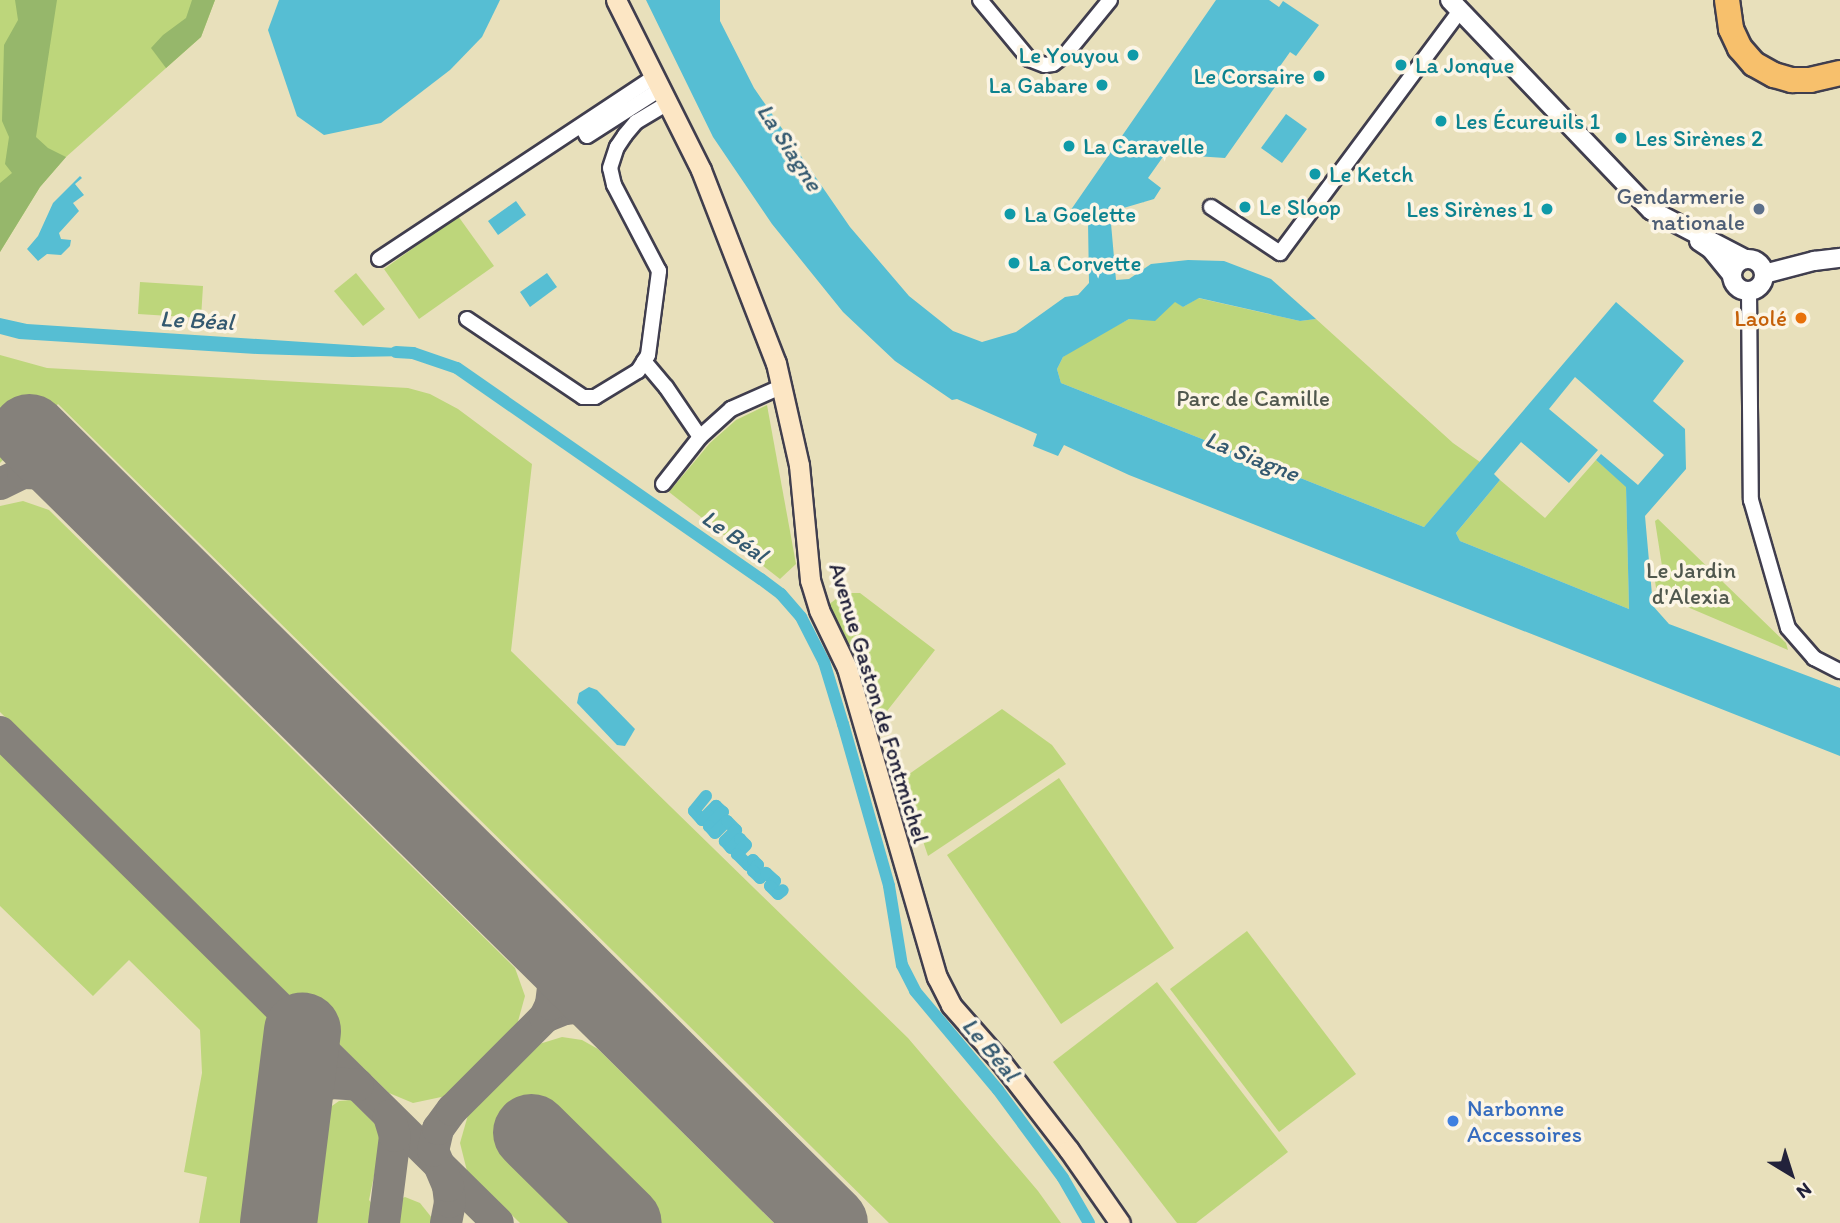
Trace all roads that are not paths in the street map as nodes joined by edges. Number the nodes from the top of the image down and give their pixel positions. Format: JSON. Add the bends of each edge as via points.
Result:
{"nodes":[{"id":1,"x":616,"y":0,"type":"edge"},
{"id":2,"x":980,"y":0,"type":"edge"},
{"id":3,"x":1110,"y":0,"type":"edge"},
{"id":4,"x":1727,"y":0,"type":"edge"},
{"id":5,"x":1737,"y":0,"type":"edge"},
{"id":6,"x":1455,"y":6,"type":"edge"},
{"id":7,"x":1840,"y":64,"type":"edge"},
{"id":8,"x":1840,"y":73,"type":"edge"},
{"id":9,"x":662,"y":89,"type":"junction"},
{"id":10,"x":1211,"y":207,"type":"dead end"},
{"id":11,"x":1679,"y":226,"type":"junction"},
{"id":12,"x":1840,"y":258,"type":"edge"},
{"id":13,"x":379,"y":259,"type":"dead end"},
{"id":14,"x":1745,"y":259,"type":"junction"},
{"id":15,"x":1764,"y":274,"type":"junction"},
{"id":16,"x":1732,"y":275,"type":"junction"},
{"id":17,"x":1749,"y":291,"type":"junction"},
{"id":18,"x":467,"y":319,"type":"dead end"},
{"id":19,"x":644,"y":362,"type":"junction"},
{"id":20,"x":783,"y":386,"type":"junction"},
{"id":21,"x":700,"y":437,"type":"junction"},
{"id":22,"x":663,"y":484,"type":"dead end"},
{"id":23,"x":1840,"y":671,"type":"edge"},
{"id":24,"x":1120,"y":1223,"type":"edge"}],
"edges":[{"from":1,"to":9,"type":"main road","name":"Avenue Gaston de Fontmichel"},
{"from":2,"to":3,"type":"street","via":[[1029,58],[1045,65],[1065,55]]},
{"from":4,"to":8,"type":"highway","via":[[1731,29],[1754,64],[1793,80]]},
{"from":5,"to":7,"type":"highway","via":[[1739,26],[1760,57],[1793,71]]},
{"from":6,"to":10,"type":"street","via":[[1280,253]]},
{"from":6,"to":11,"type":"street","via":[[1651,210]]},
{"from":9,"to":13,"type":"street","via":[[587,136],[582,127]]},
{"from":9,"to":19,"type":"street","via":[[617,147],[610,168],[614,185],[659,271]]},
{"from":9,"to":20,"type":"main road","name":"Avenue Gaston de Fontmichel","via":[[711,195]]},
{"from":11,"to":14,"type":"street"},
{"from":11,"to":16,"type":"street","via":[[1710,249]]},
{"from":12,"to":15,"type":"street"},
{"from":14,"to":15,"type":"street","via":[[1756,261]]},
{"from":14,"to":16,"type":"street","via":[[1736,264]]},
{"from":15,"to":17,"type":"street","via":[[1758,287]]},
{"from":16,"to":17,"type":"street","via":[[1736,286]]},
{"from":17,"to":23,"type":"street","via":[[1751,500],[1788,628],[1814,657]]},
{"from":18,"to":19,"type":"street","via":[[583,397],[595,397],[638,371]]},
{"from":19,"to":21,"type":"street"},
{"from":20,"to":21,"type":"street","via":[[731,409]]},
{"from":20,"to":24,"type":"main road","name":"Avenue Gaston de Fontmichel","via":[[799,465],[810,580],[847,668],[937,977],[951,1004],[1062,1140]]},
{"from":21,"to":22,"type":"street"}]}
